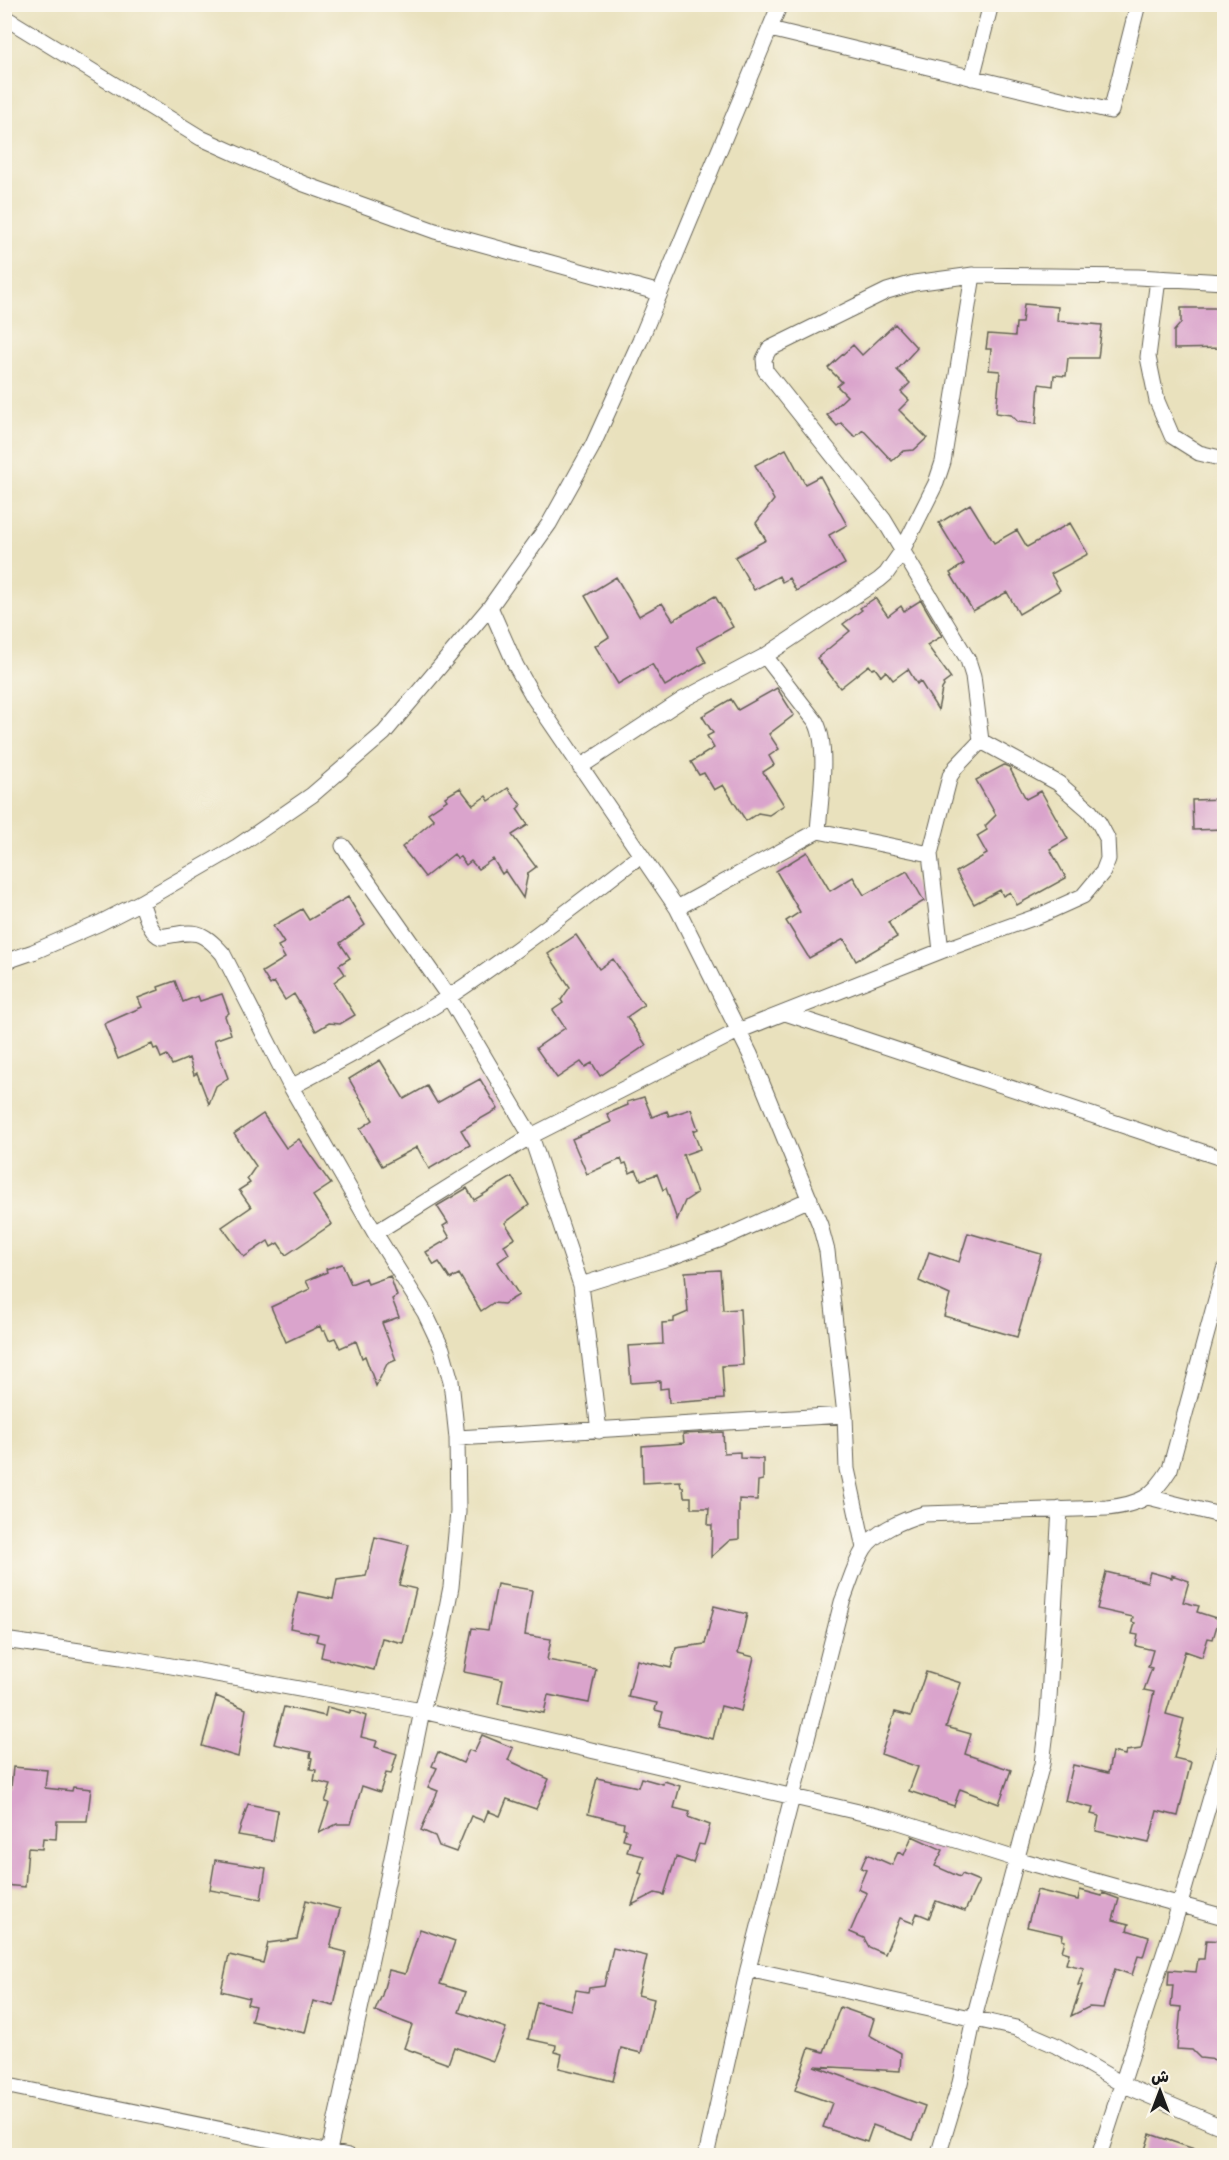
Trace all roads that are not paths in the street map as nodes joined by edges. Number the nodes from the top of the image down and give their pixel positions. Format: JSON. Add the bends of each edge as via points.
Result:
{"nodes":[{"id":1,"x":780,"y":4,"type":"edge"},
{"id":2,"x":991,"y":4,"type":"edge"},
{"id":3,"x":1138,"y":4,"type":"edge"},
{"id":4,"x":4,"y":17,"type":"edge"},
{"id":5,"x":770,"y":29,"type":"junction"},
{"id":6,"x":972,"y":78,"type":"junction"},
{"id":7,"x":973,"y":275,"type":"junction"},
{"id":8,"x":1158,"y":279,"type":"junction"},
{"id":9,"x":1224,"y":282,"type":"edge"},
{"id":10,"x":660,"y":293,"type":"junction"},
{"id":11,"x":1224,"y":459,"type":"edge"},
{"id":12,"x":902,"y":551,"type":"junction"},
{"id":13,"x":490,"y":607,"type":"junction"},
{"id":14,"x":765,"y":656,"type":"junction"},
{"id":15,"x":981,"y":741,"type":"junction"},
{"id":16,"x":580,"y":767,"type":"junction"},
{"id":17,"x":819,"y":831,"type":"junction"},
{"id":18,"x":343,"y":846,"type":"dead end"},
{"id":19,"x":930,"y":854,"type":"junction"},
{"id":20,"x":641,"y":855,"type":"junction"},
{"id":21,"x":141,"y":902,"type":"junction"},
{"id":22,"x":677,"y":908,"type":"junction"},
{"id":23,"x":941,"y":951,"type":"junction"},
{"id":24,"x":4,"y":962,"type":"edge"},
{"id":25,"x":449,"y":997,"type":"junction"},
{"id":26,"x":785,"y":1012,"type":"junction"},
{"id":27,"x":738,"y":1031,"type":"junction"},
{"id":28,"x":291,"y":1087,"type":"junction"},
{"id":29,"x":531,"y":1136,"type":"junction"},
{"id":30,"x":1224,"y":1159,"type":"edge"},
{"id":31,"x":810,"y":1199,"type":"junction"},
{"id":32,"x":375,"y":1233,"type":"junction"},
{"id":33,"x":1224,"y":1270,"type":"edge"},
{"id":34,"x":580,"y":1285,"type":"junction"},
{"id":35,"x":845,"y":1415,"type":"junction"},
{"id":36,"x":599,"y":1431,"type":"junction"},
{"id":37,"x":457,"y":1438,"type":"junction"},
{"id":38,"x":1148,"y":1497,"type":"junction"},
{"id":39,"x":1060,"y":1509,"type":"junction"},
{"id":40,"x":1224,"y":1516,"type":"edge"},
{"id":41,"x":864,"y":1548,"type":"junction"},
{"id":42,"x":4,"y":1641,"type":"edge"},
{"id":43,"x":422,"y":1711,"type":"junction"},
{"id":44,"x":1224,"y":1752,"type":"edge"},
{"id":45,"x":792,"y":1796,"type":"junction"},
{"id":46,"x":1016,"y":1859,"type":"junction"},
{"id":47,"x":1180,"y":1904,"type":"junction"},
{"id":48,"x":1224,"y":1917,"type":"edge"},
{"id":49,"x":748,"y":1970,"type":"junction"},
{"id":50,"x":975,"y":2018,"type":"junction"},
{"id":51,"x":1122,"y":2084,"type":"junction"},
{"id":52,"x":4,"y":2085,"type":"edge"},
{"id":53,"x":1224,"y":2128,"type":"edge"},
{"id":54,"x":329,"y":2151,"type":"junction"},
{"id":55,"x":350,"y":2156,"type":"edge"},
{"id":56,"x":706,"y":2156,"type":"edge"},
{"id":57,"x":939,"y":2156,"type":"edge"},
{"id":58,"x":1099,"y":2156,"type":"edge"}],
"edges":[{"from":1,"to":5,"type":"street"},
{"from":2,"to":6,"type":"street"},
{"from":3,"to":6,"type":"street","via":[[1111,111]]},
{"from":4,"to":10,"type":"street","via":[[201,138],[304,184],[435,231]]},
{"from":5,"to":6,"type":"street"},
{"from":5,"to":10,"type":"street"},
{"from":7,"to":8,"type":"street"},
{"from":7,"to":12,"type":"street","via":[[943,462]]},
{"from":7,"to":12,"type":"street","via":[[887,291],[765,354],[765,370],[884,520]]},
{"from":8,"to":9,"type":"street"},
{"from":8,"to":11,"type":"street","via":[[1148,357],[1157,401],[1172,436],[1199,453]]},
{"from":10,"to":13,"type":"street","via":[[592,447],[549,524]]},
{"from":12,"to":14,"type":"street","via":[[879,580]]},
{"from":12,"to":15,"type":"street","via":[[972,668]]},
{"from":13,"to":16,"type":"street","via":[[525,682]]},
{"from":13,"to":21,"type":"street","via":[[384,733],[312,795],[238,846]]},
{"from":14,"to":16,"type":"street","via":[[682,700]]},
{"from":14,"to":17,"type":"street","via":[[820,730],[823,747]]},
{"from":15,"to":19,"type":"street","via":[[950,776]]},
{"from":15,"to":23,"type":"street","via":[[1058,783],[1089,810],[1107,838],[1108,859],[1103,872],[1083,896]]},
{"from":16,"to":20,"type":"street"},
{"from":17,"to":19,"type":"street"},
{"from":17,"to":22,"type":"street"},
{"from":18,"to":25,"type":"street"},
{"from":19,"to":23,"type":"street"},
{"from":20,"to":22,"type":"street"},
{"from":20,"to":25,"type":"street"},
{"from":21,"to":24,"type":"street"},
{"from":21,"to":28,"type":"street","via":[[157,936],[196,932],[223,954]]},
{"from":22,"to":27,"type":"street"},
{"from":23,"to":26,"type":"street"},
{"from":25,"to":28,"type":"street"},
{"from":25,"to":29,"type":"street"},
{"from":26,"to":27,"type":"street"},
{"from":26,"to":30,"type":"street"},
{"from":27,"to":29,"type":"street"},
{"from":27,"to":31,"type":"street"},
{"from":28,"to":32,"type":"street"},
{"from":29,"to":32,"type":"street"},
{"from":29,"to":34,"type":"street"},
{"from":31,"to":34,"type":"street","via":[[718,1240]]},
{"from":31,"to":35,"type":"street","via":[[828,1251]]},
{"from":32,"to":37,"type":"street","via":[[442,1348],[451,1381]]},
{"from":33,"to":38,"type":"street","via":[[1170,1468]]},
{"from":34,"to":36,"type":"street"},
{"from":35,"to":36,"type":"street"},
{"from":35,"to":41,"type":"street","via":[[847,1468]]},
{"from":36,"to":37,"type":"street"},
{"from":37,"to":43,"type":"street","via":[[458,1512],[451,1587]]},
{"from":38,"to":39,"type":"street","via":[[1126,1506]]},
{"from":38,"to":40,"type":"street"},
{"from":39,"to":41,"type":"street","via":[[924,1514],[888,1528]]},
{"from":39,"to":46,"type":"street","via":[[1046,1735]]},
{"from":41,"to":45,"type":"street","via":[[842,1602]]},
{"from":42,"to":43,"type":"street","via":[[121,1657]]},
{"from":43,"to":45,"type":"street"},
{"from":43,"to":54,"type":"street"},
{"from":44,"to":47,"type":"street"},
{"from":45,"to":46,"type":"street","via":[[892,1820]]},
{"from":45,"to":49,"type":"street"},
{"from":46,"to":47,"type":"street"},
{"from":46,"to":50,"type":"street"},
{"from":47,"to":48,"type":"street"},
{"from":47,"to":51,"type":"street"},
{"from":49,"to":50,"type":"street"},
{"from":49,"to":56,"type":"street"},
{"from":50,"to":51,"type":"street","via":[[1016,2028],[1055,2045]]},
{"from":50,"to":57,"type":"street"},
{"from":51,"to":53,"type":"street"},
{"from":51,"to":58,"type":"street"},
{"from":52,"to":54,"type":"street"},
{"from":54,"to":55,"type":"street"}]}
